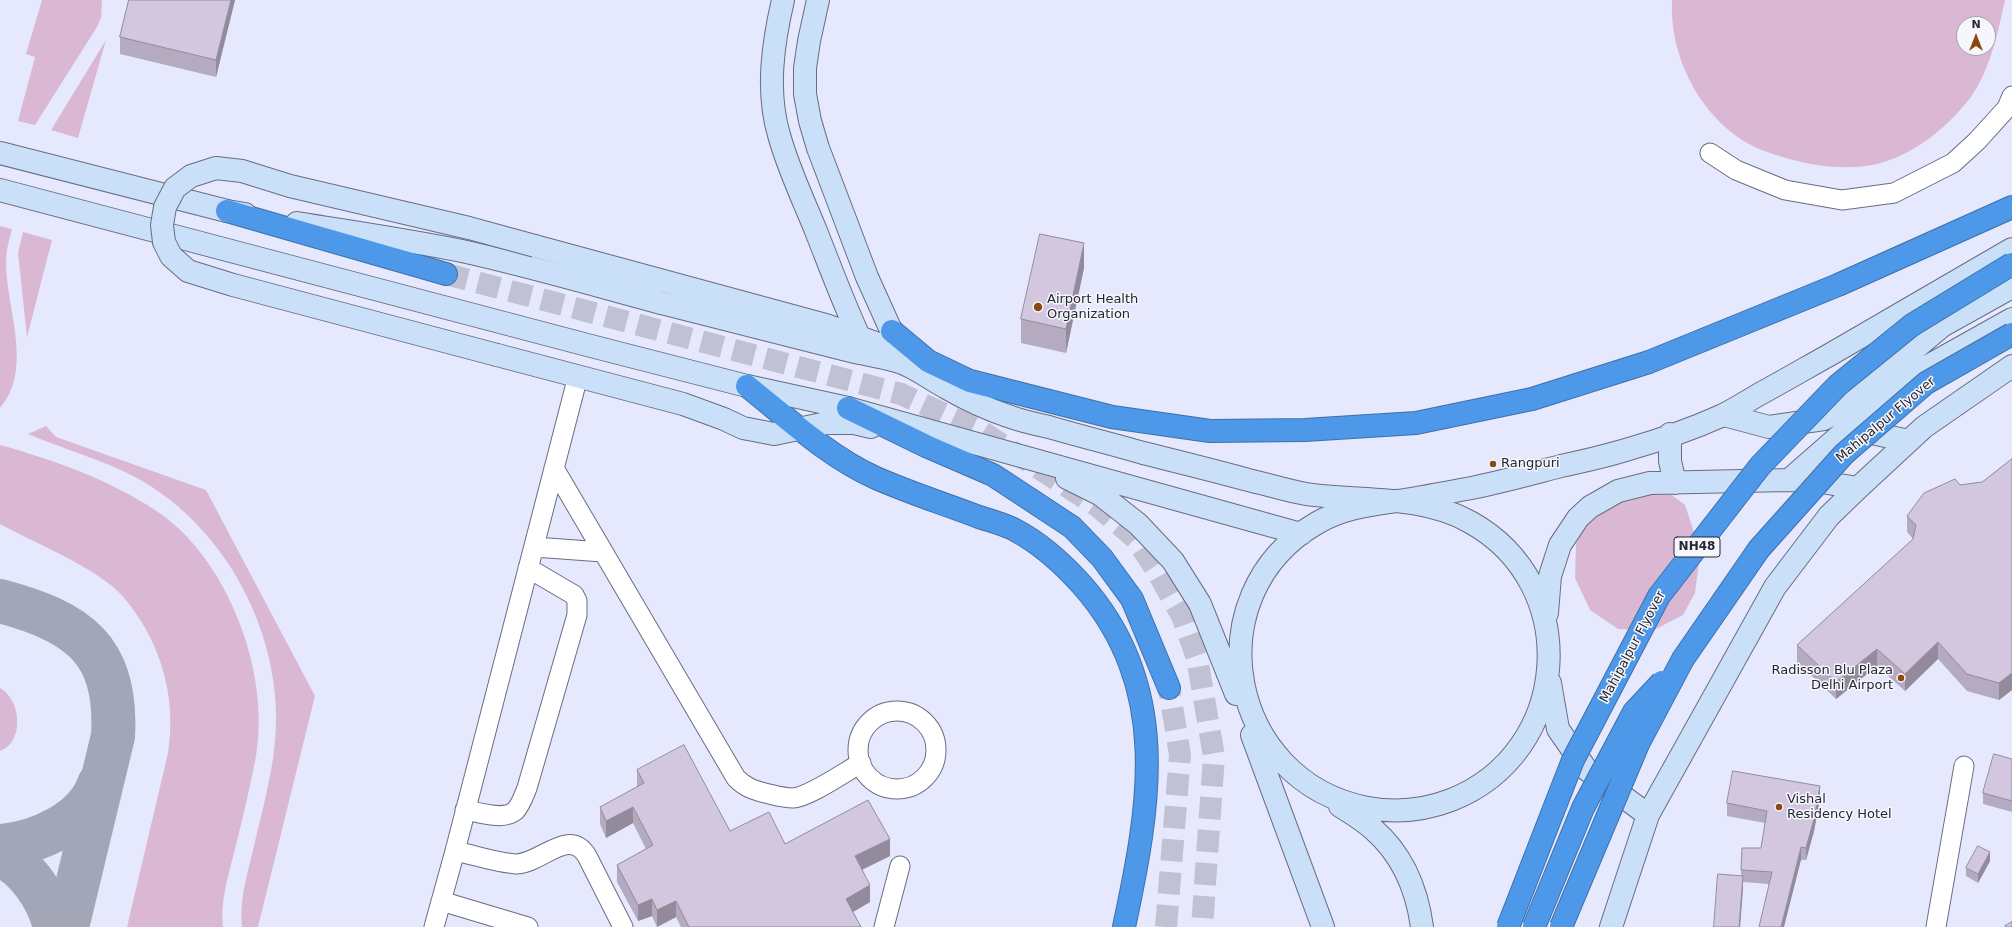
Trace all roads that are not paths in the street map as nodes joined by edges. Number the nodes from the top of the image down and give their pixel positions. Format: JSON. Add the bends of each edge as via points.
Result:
{"nodes":[{"id":1,"x":784,"y":0,"type":"edge"},
{"id":2,"x":818,"y":0,"type":"edge"},
{"id":3,"x":2012,"y":96,"type":"edge"},
{"id":4,"x":0,"y":153,"type":"edge"},
{"id":5,"x":1710,"y":153,"type":"dead end"},
{"id":6,"x":0,"y":190,"type":"edge"},
{"id":7,"x":2012,"y":207,"type":"edge"},
{"id":8,"x":227,"y":211,"type":"junction"},
{"id":9,"x":2012,"y":249,"type":"edge"},
{"id":10,"x":2012,"y":264,"type":"edge"},
{"id":11,"x":446,"y":274,"type":"tunnel mouth"},
{"id":12,"x":2012,"y":287,"type":"edge"},
{"id":13,"x":2012,"y":319,"type":"edge"},
{"id":14,"x":892,"y":331,"type":"junction"},
{"id":15,"x":2012,"y":334,"type":"edge"},
{"id":16,"x":863,"y":346,"type":"junction"},
{"id":17,"x":902,"y":357,"type":"junction"},
{"id":18,"x":2012,"y":366,"type":"edge"},
{"id":19,"x":578,"y":376,"type":"junction"},
{"id":20,"x":747,"y":386,"type":"junction"},
{"id":21,"x":848,"y":408,"type":"junction"},
{"id":22,"x":1724,"y":415,"type":"junction"},
{"id":23,"x":1847,"y":428,"type":"junction"},
{"id":24,"x":800,"y":429,"type":"junction"},
{"id":25,"x":898,"y":432,"type":"junction"},
{"id":26,"x":1670,"y":434,"type":"junction"},
{"id":27,"x":1908,"y":441,"type":"junction"},
{"id":28,"x":1027,"y":457,"type":"junction"},
{"id":29,"x":554,"y":468,"type":"junction"},
{"id":30,"x":1789,"y":480,"type":"junction"},
{"id":31,"x":1675,"y":483,"type":"junction"},
{"id":32,"x":1858,"y":488,"type":"junction"},
{"id":33,"x":1394,"y":502,"type":"junction"},
{"id":34,"x":1301,"y":534,"type":"junction"},
{"id":35,"x":534,"y":547,"type":"junction"},
{"id":36,"x":603,"y":552,"type":"junction"},
{"id":37,"x":528,"y":568,"type":"junction"},
{"id":38,"x":1546,"y":624,"type":"junction"},
{"id":39,"x":1683,"y":658,"type":"junction"},
{"id":40,"x":1549,"y":674,"type":"junction"},
{"id":41,"x":1169,"y":688,"type":"tunnel mouth"},
{"id":42,"x":861,"y":763,"type":"junction"},
{"id":43,"x":1964,"y":766,"type":"dead end"},
{"id":44,"x":1315,"y":788,"type":"junction"},
{"id":45,"x":465,"y":810,"type":"junction"},
{"id":46,"x":1648,"y":815,"type":"junction"},
{"id":47,"x":456,"y":851,"type":"junction"},
{"id":48,"x":900,"y":866,"type":"dead end"},
{"id":49,"x":441,"y":901,"type":"junction"},
{"id":50,"x":434,"y":927,"type":"edge"},
{"id":51,"x":528,"y":927,"type":"edge"},
{"id":52,"x":623,"y":927,"type":"edge"},
{"id":53,"x":884,"y":927,"type":"edge"},
{"id":54,"x":1124,"y":927,"type":"edge"},
{"id":55,"x":1323,"y":927,"type":"edge"},
{"id":56,"x":1422,"y":927,"type":"edge"},
{"id":57,"x":1508,"y":927,"type":"edge"},
{"id":58,"x":1534,"y":927,"type":"edge"},
{"id":59,"x":1561,"y":927,"type":"edge"},
{"id":60,"x":1611,"y":927,"type":"edge"},
{"id":61,"x":1936,"y":927,"type":"edge"}],
"edges":[{"from":1,"to":16,"type":"main road","via":[[773,52],[774,106],[778,134],[842,301]]},
{"from":2,"to":14,"type":"main road","via":[[805,68],[805,94],[810,121],[867,277]]},
{"from":3,"to":5,"type":"street","via":[[2007,108],[1953,163],[1894,193],[1842,200],[1785,190],[1736,170]]},
{"from":4,"to":8,"type":"main road"},
{"from":6,"to":20,"type":"main road"},
{"from":7,"to":14,"type":"highway","via":[[1838,285],[1649,362],[1532,399],[1416,424],[1306,430],[1210,431],[1112,417],[970,381],[928,361]]},
{"from":8,"to":11,"type":"highway"},
{"from":8,"to":16,"type":"main road","via":[[463,252]]},
{"from":9,"to":22,"type":"main road"},
{"from":10,"to":57,"type":"highway","name":"Mahipalpur Flyover","number":"NH48","bridge":true,"via":[[1912,325],[1838,385],[1760,466],[1659,596],[1573,760]]},
{"from":12,"to":22,"type":"main road","via":[[1942,326],[1845,407],[1824,419],[1769,427]]},
{"from":13,"to":23,"type":"main road","via":[[1919,371],[1893,389]]},
{"from":14,"to":17,"type":"main road"},
{"from":15,"to":39,"type":"highway","name":"Mahipalpur Flyover","bridge":true,"via":[[1926,383],[1844,454],[1759,549]]},
{"from":16,"to":17,"type":"main road"},
{"from":16,"to":19,"type":"main road","bridge":true,"via":[[826,325],[469,228],[290,186],[235,170],[216,168],[191,176],[175,188],[165,207],[162,225],[164,242],[171,256],[188,271]]},
{"from":17,"to":33,"type":"main road","via":[[946,388],[1006,416],[1303,494]]},
{"from":18,"to":27,"type":"main road"},
{"from":19,"to":24,"type":"main road","via":[[683,404],[743,428],[774,434]]},
{"from":19,"to":29,"type":"street"},
{"from":20,"to":21,"type":"main road"},
{"from":20,"to":24,"type":"highway"},
{"from":21,"to":25,"type":"highway"},
{"from":21,"to":28,"type":"main road"},
{"from":22,"to":26,"type":"main road"},
{"from":23,"to":27,"type":"main road"},
{"from":23,"to":30,"type":"main road"},
{"from":24,"to":25,"type":"main road","via":[[827,423],[854,423]]},
{"from":24,"to":54,"type":"highway","via":[[875,478],[1015,530],[1044,549],[1070,572],[1094,599],[1113,628],[1140,692],[1148,761],[1138,863]]},
{"from":25,"to":41,"type":"highway","via":[[993,476],[1072,527],[1102,558],[1132,599]]},
{"from":26,"to":31,"type":"main road","via":[[1670,461]]},
{"from":26,"to":33,"type":"main road","via":[[1632,448],[1484,486]]},
{"from":27,"to":32,"type":"main road"},
{"from":28,"to":34,"type":"main road"},
{"from":28,"to":55,"type":"main road","via":[[1101,495],[1138,524],[1173,561],[1189,586],[1200,604],[1236,693]]},
{"from":29,"to":35,"type":"street"},
{"from":29,"to":36,"type":"street"},
{"from":30,"to":31,"type":"main road"},
{"from":30,"to":32,"type":"main road","via":[[1815,481]]},
{"from":31,"to":38,"type":"main road","via":[[1650,483],[1618,491],[1590,507],[1578,518],[1565,535],[1553,560]]},
{"from":32,"to":46,"type":"main road","via":[[1829,516],[1775,587]]},
{"from":33,"to":34,"type":"main road","via":[[1374,503],[1336,514]]},
{"from":33,"to":38,"type":"main road","via":[[1421,504],[1446,511],[1492,536],[1512,555],[1527,576],[1539,599]]},
{"from":34,"to":44,"type":"main road","via":[[1281,552],[1261,578],[1245,615],[1240,655],[1245,694],[1262,736],[1276,756]]},
{"from":35,"to":36,"type":"street"},
{"from":35,"to":37,"type":"street"},
{"from":36,"to":42,"type":"street","via":[[732,771],[743,785],[783,798],[794,798],[806,795]]},
{"from":37,"to":45,"type":"street"},
{"from":37,"to":45,"type":"street","via":[[574,595],[578,601],[578,615],[521,803],[515,811],[500,816]]},
{"from":38,"to":40,"type":"main road","via":[[1550,650]]},
{"from":39,"to":58,"type":"highway","bridge":true,"via":[[1634,712],[1583,808]]},
{"from":39,"to":59,"type":"highway","name":"Mahipalpur Flyover","bridge":true,"via":[[1638,744]]},
{"from":40,"to":44,"type":"main road","via":[[1544,700],[1521,746],[1504,766],[1485,782],[1462,795],[1414,810],[1388,811],[1344,802]]},
{"from":40,"to":46,"type":"main road","via":[[1558,729],[1586,769]]},
{"from":42,"to":42,"type":"street","via":[[858,750],[861,736],[869,723],[882,714],[897,711],[912,714],[925,722],[933,735],[936,750],[934,765],[925,777],[913,786],[898,789],[883,786],[870,778]]},
{"from":43,"to":61,"type":"street"},
{"from":44,"to":56,"type":"main road","via":[[1373,829],[1389,846],[1413,886]]},
{"from":45,"to":47,"type":"street"},
{"from":46,"to":60,"type":"main road"},
{"from":47,"to":49,"type":"street"},
{"from":47,"to":52,"type":"street","via":[[516,864],[536,859],[563,845],[575,844],[582,848],[587,856]]},
{"from":48,"to":53,"type":"street"},
{"from":49,"to":50,"type":"street"},
{"from":49,"to":51,"type":"street"}]}
